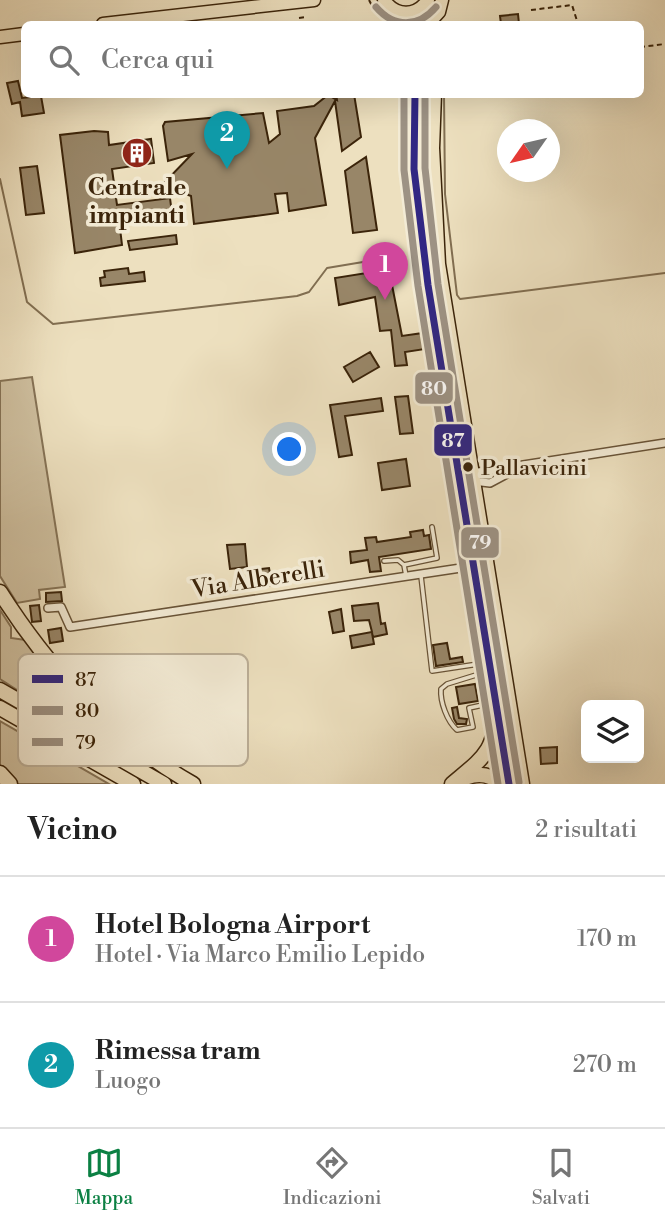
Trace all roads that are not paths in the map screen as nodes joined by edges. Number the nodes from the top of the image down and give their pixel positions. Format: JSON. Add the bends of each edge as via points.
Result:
{"nodes":[{"id":1,"x":314,"y":0,"type":"edge"},
{"id":2,"x":384,"y":0,"type":"edge"},
{"id":3,"x":442,"y":0,"type":"edge"},
{"id":4,"x":424,"y":5,"type":"edge"},
{"id":5,"x":404,"y":19,"type":"edge"},
{"id":6,"x":129,"y":21,"type":"edge"},
{"id":7,"x":430,"y":21,"type":"edge"},
{"id":8,"x":21,"y":34,"type":"edge"},
{"id":9,"x":0,"y":37,"type":"edge"},
{"id":10,"x":415,"y":98,"type":"edge"},
{"id":11,"x":435,"y":98,"type":"edge"},
{"id":12,"x":443,"y":290,"type":"junction"},
{"id":13,"x":429,"y":293,"type":"junction"},
{"id":14,"x":665,"y":443,"type":"edge"},
{"id":15,"x":525,"y":464,"type":"junction"},
{"id":16,"x":468,"y":476,"type":"junction"},
{"id":17,"x":432,"y":527,"type":"dead end"},
{"id":18,"x":384,"y":561,"type":"dead end"},
{"id":19,"x":481,"y":564,"type":"junction"},
{"id":20,"x":404,"y":565,"type":"junction"},
{"id":21,"x":421,"y":574,"type":"junction"},
{"id":22,"x":406,"y":576,"type":"junction"},
{"id":23,"x":0,"y":592,"type":"edge"},
{"id":24,"x":48,"y":608,"type":"dead end"},
{"id":25,"x":45,"y":654,"type":"edge"},
{"id":26,"x":490,"y":667,"type":"junction"},
{"id":27,"x":459,"y":669,"type":"junction"},
{"id":28,"x":466,"y":678,"type":"junction"},
{"id":29,"x":0,"y":690,"type":"edge"},
{"id":30,"x":18,"y":700,"type":"edge"},
{"id":31,"x":496,"y":705,"type":"junction"},
{"id":32,"x":0,"y":708,"type":"edge"},
{"id":33,"x":18,"y":718,"type":"edge"},
{"id":34,"x":101,"y":766,"type":"edge"},
{"id":35,"x":132,"y":766,"type":"edge"},
{"id":36,"x":166,"y":766,"type":"edge"},
{"id":37,"x":0,"y":773,"type":"edge"},
{"id":38,"x":10,"y":784,"type":"edge"},
{"id":39,"x":133,"y":784,"type":"edge"},
{"id":40,"x":164,"y":784,"type":"edge"},
{"id":41,"x":193,"y":784,"type":"edge"},
{"id":42,"x":453,"y":784,"type":"edge"},
{"id":43,"x":501,"y":784,"type":"edge"},
{"id":44,"x":509,"y":784,"type":"edge"},
{"id":45,"x":523,"y":784,"type":"edge"}],
"edges":[{"from":1,"to":6,"type":"main road"},
{"from":2,"to":5,"type":"main road"},
{"from":3,"to":7,"type":"main road","via":[[438,14]]},
{"from":4,"to":5,"type":"main road"},
{"from":8,"to":9,"type":"main road"},
{"from":10,"to":13,"type":"main road","via":[[416,189]]},
{"from":11,"to":12,"type":"main road","via":[[433,148]]},
{"from":12,"to":13,"type":"street"},
{"from":12,"to":16,"type":"main road"},
{"from":13,"to":16,"type":"main road"},
{"from":14,"to":15,"type":"street"},
{"from":15,"to":16,"type":"street"},
{"from":15,"to":16,"type":"street","via":[[490,483]]},
{"from":16,"to":19,"type":"main road"},
{"from":17,"to":20,"type":"lane","via":[[437,558]]},
{"from":18,"to":20,"type":"lane","via":[[398,560]]},
{"from":19,"to":21,"type":"street","name":"Via Alberelli"},
{"from":19,"to":26,"type":"main road"},
{"from":19,"to":45,"type":"main road"},
{"from":20,"to":22,"type":"lane"},
{"from":21,"to":22,"type":"street","name":"Via Alberelli"},
{"from":21,"to":27,"type":"lane","via":[[432,671]]},
{"from":22,"to":24,"type":"street","name":"Via Alberelli","via":[[70,627],[61,607]]},
{"from":23,"to":25,"type":"highway"},
{"from":26,"to":27,"type":"lane"},
{"from":26,"to":28,"type":"lane"},
{"from":26,"to":31,"type":"main road"},
{"from":27,"to":28,"type":"lane"},
{"from":28,"to":31,"type":"lane","via":[[441,689],[450,723],[457,730],[473,727],[469,708]]},
{"from":29,"to":30,"type":"highway"},
{"from":31,"to":42,"type":"highway","via":[[495,736],[488,752]]},
{"from":31,"to":44,"type":"main road"},
{"from":32,"to":33,"type":"highway"},
{"from":34,"to":39,"type":"highway"},
{"from":35,"to":40,"type":"highway"},
{"from":36,"to":41,"type":"highway"},
{"from":37,"to":38,"type":"highway"},
{"from":42,"to":43,"type":"highway","via":[[478,774]]}]}
